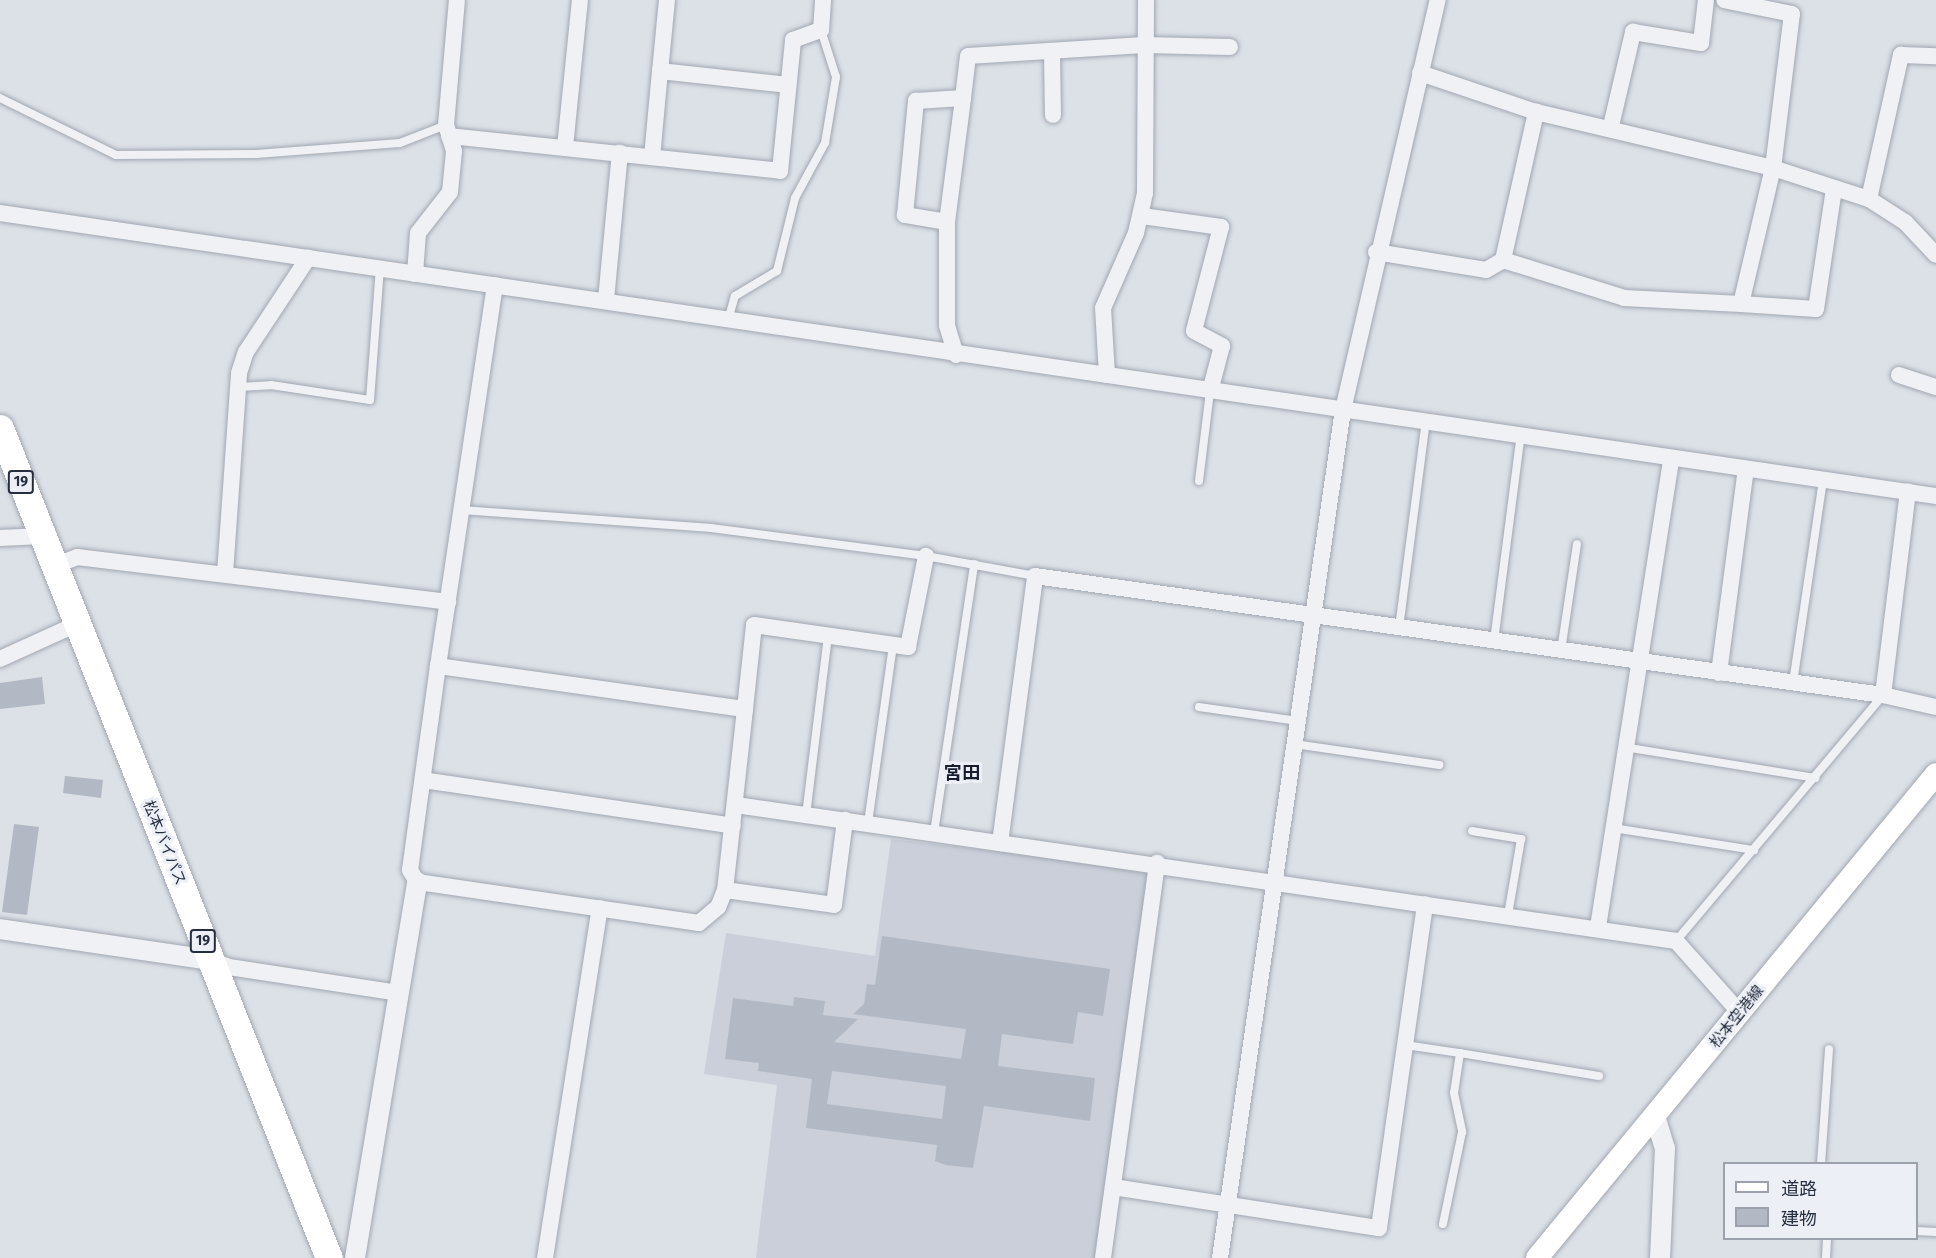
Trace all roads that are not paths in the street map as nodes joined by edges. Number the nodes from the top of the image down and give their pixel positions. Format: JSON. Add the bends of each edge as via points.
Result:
{"nodes":[{"id":1,"x":457,"y":0,"type":"edge"},
{"id":2,"x":580,"y":0,"type":"edge"},
{"id":3,"x":667,"y":0,"type":"edge"},
{"id":4,"x":823,"y":0,"type":"edge"},
{"id":5,"x":1146,"y":0,"type":"edge"},
{"id":6,"x":1438,"y":0,"type":"edge"},
{"id":7,"x":1706,"y":0,"type":"edge"},
{"id":8,"x":1724,"y":0,"type":"edge"},
{"id":9,"x":1793,"y":7,"type":"edge"},
{"id":10,"x":821,"y":30,"type":"junction"},
{"id":11,"x":1144,"y":45,"type":"junction"},
{"id":12,"x":1230,"y":47,"type":"dead end"},
{"id":13,"x":1052,"y":54,"type":"junction"},
{"id":14,"x":1936,"y":56,"type":"edge"},
{"id":15,"x":660,"y":71,"type":"junction"},
{"id":16,"x":1420,"y":73,"type":"junction"},
{"id":17,"x":788,"y":85,"type":"junction"},
{"id":18,"x":0,"y":98,"type":"edge"},
{"id":19,"x":963,"y":98,"type":"junction"},
{"id":20,"x":1536,"y":112,"type":"junction"},
{"id":21,"x":1053,"y":115,"type":"dead end"},
{"id":22,"x":1611,"y":126,"type":"junction"},
{"id":23,"x":447,"y":131,"type":"junction"},
{"id":24,"x":565,"y":147,"type":"junction"},
{"id":25,"x":620,"y":153,"type":"junction"},
{"id":26,"x":652,"y":157,"type":"junction"},
{"id":27,"x":1773,"y":168,"type":"junction"},
{"id":28,"x":1834,"y":188,"type":"junction"},
{"id":29,"x":1869,"y":199,"type":"junction"},
{"id":30,"x":0,"y":213,"type":"edge"},
{"id":31,"x":1142,"y":216,"type":"junction"},
{"id":32,"x":947,"y":222,"type":"junction"},
{"id":33,"x":1376,"y":252,"type":"junction"},
{"id":34,"x":1936,"y":255,"type":"edge"},
{"id":35,"x":308,"y":258,"type":"junction"},
{"id":36,"x":1503,"y":260,"type":"junction"},
{"id":37,"x":380,"y":268,"type":"junction"},
{"id":38,"x":415,"y":274,"type":"junction"},
{"id":39,"x":495,"y":285,"type":"junction"},
{"id":40,"x":606,"y":300,"type":"junction"},
{"id":41,"x":1741,"y":304,"type":"junction"},
{"id":42,"x":728,"y":320,"type":"junction"},
{"id":43,"x":956,"y":355,"type":"junction"},
{"id":44,"x":1107,"y":375,"type":"junction"},
{"id":45,"x":1899,"y":375,"type":"dead end"},
{"id":46,"x":238,"y":387,"type":"junction"},
{"id":47,"x":1936,"y":387,"type":"edge"},
{"id":48,"x":1210,"y":391,"type":"junction"},
{"id":49,"x":1343,"y":410,"type":"junction"},
{"id":50,"x":1426,"y":420,"type":"junction"},
{"id":51,"x":0,"y":428,"type":"edge"},
{"id":52,"x":1521,"y":434,"type":"junction"},
{"id":53,"x":1671,"y":459,"type":"junction"},
{"id":54,"x":1746,"y":469,"type":"junction"},
{"id":55,"x":1823,"y":479,"type":"junction"},
{"id":56,"x":1199,"y":481,"type":"dead end"},
{"id":57,"x":1908,"y":492,"type":"junction"},
{"id":58,"x":1936,"y":496,"type":"edge"},
{"id":59,"x":462,"y":510,"type":"junction"},
{"id":60,"x":42,"y":536,"type":"junction"},
{"id":61,"x":0,"y":538,"type":"edge"},
{"id":62,"x":1577,"y":544,"type":"dead end"},
{"id":63,"x":926,"y":556,"type":"junction"},
{"id":64,"x":974,"y":564,"type":"junction"},
{"id":65,"x":54,"y":566,"type":"junction"},
{"id":66,"x":225,"y":574,"type":"junction"},
{"id":67,"x":1035,"y":576,"type":"junction"},
{"id":68,"x":448,"y":602,"type":"junction"},
{"id":69,"x":1312,"y":616,"type":"junction"},
{"id":70,"x":77,"y":624,"type":"junction"},
{"id":71,"x":1399,"y":628,"type":"junction"},
{"id":72,"x":828,"y":635,"type":"junction"},
{"id":73,"x":1494,"y":641,"type":"junction"},
{"id":74,"x":893,"y":645,"type":"junction"},
{"id":75,"x":1561,"y":651,"type":"junction"},
{"id":76,"x":0,"y":659,"type":"edge"},
{"id":77,"x":1636,"y":661,"type":"junction"},
{"id":78,"x":438,"y":666,"type":"junction"},
{"id":79,"x":1719,"y":672,"type":"junction"},
{"id":80,"x":1793,"y":682,"type":"junction"},
{"id":81,"x":1883,"y":695,"type":"junction"},
{"id":82,"x":1198,"y":707,"type":"dead end"},
{"id":83,"x":1936,"y":707,"type":"edge"},
{"id":84,"x":745,"y":709,"type":"junction"},
{"id":85,"x":1298,"y":721,"type":"junction"},
{"id":86,"x":1294,"y":744,"type":"junction"},
{"id":87,"x":1623,"y":747,"type":"junction"},
{"id":88,"x":1439,"y":765,"type":"dead end"},
{"id":89,"x":1936,"y":774,"type":"edge"},
{"id":90,"x":1816,"y":778,"type":"junction"},
{"id":91,"x":423,"y":780,"type":"junction"},
{"id":92,"x":736,"y":805,"type":"junction"},
{"id":93,"x":806,"y":815,"type":"junction"},
{"id":94,"x":845,"y":820,"type":"junction"},
{"id":95,"x":868,"y":823,"type":"junction"},
{"id":96,"x":733,"y":826,"type":"junction"},
{"id":97,"x":1612,"y":828,"type":"junction"},
{"id":98,"x":1472,"y":831,"type":"dead end"},
{"id":99,"x":933,"y":832,"type":"junction"},
{"id":100,"x":1000,"y":843,"type":"junction"},
{"id":101,"x":1755,"y":850,"type":"junction"},
{"id":102,"x":1157,"y":863,"type":"junction"},
{"id":103,"x":1272,"y":879,"type":"junction"},
{"id":104,"x":417,"y":882,"type":"junction"},
{"id":105,"x":725,"y":890,"type":"junction"},
{"id":106,"x":1425,"y":904,"type":"junction"},
{"id":107,"x":600,"y":908,"type":"junction"},
{"id":108,"x":1508,"y":915,"type":"junction"},
{"id":109,"x":1598,"y":927,"type":"junction"},
{"id":110,"x":0,"y":929,"type":"edge"},
{"id":111,"x":1676,"y":941,"type":"junction"},
{"id":112,"x":210,"y":960,"type":"junction"},
{"id":113,"x":398,"y":993,"type":"junction"},
{"id":114,"x":1741,"y":1014,"type":"junction"},
{"id":115,"x":1405,"y":1045,"type":"junction"},
{"id":116,"x":1829,"y":1049,"type":"dead end"},
{"id":117,"x":1460,"y":1053,"type":"junction"},
{"id":118,"x":1599,"y":1076,"type":"dead end"},
{"id":119,"x":1655,"y":1116,"type":"junction"},
{"id":120,"x":1821,"y":1162,"type":"edge"},
{"id":121,"x":1113,"y":1187,"type":"junction"},
{"id":122,"x":1228,"y":1206,"type":"junction"},
{"id":123,"x":1443,"y":1224,"type":"dead end"},
{"id":124,"x":1918,"y":1231,"type":"edge"},
{"id":125,"x":1936,"y":1232,"type":"edge"},
{"id":126,"x":1827,"y":1240,"type":"edge"},
{"id":127,"x":329,"y":1258,"type":"edge"},
{"id":128,"x":355,"y":1258,"type":"edge"},
{"id":129,"x":546,"y":1258,"type":"edge"},
{"id":130,"x":1103,"y":1258,"type":"edge"},
{"id":131,"x":1220,"y":1258,"type":"edge"},
{"id":132,"x":1537,"y":1258,"type":"edge"},
{"id":133,"x":1659,"y":1258,"type":"edge"},
{"id":134,"x":1826,"y":1258,"type":"edge"}],
"edges":[{"from":1,"to":23,"type":"street"},
{"from":2,"to":24,"type":"street"},
{"from":3,"to":15,"type":"street"},
{"from":4,"to":10,"type":"street"},
{"from":5,"to":11,"type":"street"},
{"from":6,"to":16,"type":"street"},
{"from":7,"to":22,"type":"street","via":[[1701,43],[1633,32]]},
{"from":8,"to":9,"type":"street"},
{"from":9,"to":27,"type":"street"},
{"from":10,"to":17,"type":"street","via":[[793,40]]},
{"from":10,"to":42,"type":"lane","via":[[836,77],[825,143],[795,198],[777,271],[735,296]]},
{"from":11,"to":12,"type":"street"},
{"from":11,"to":13,"type":"street"},
{"from":11,"to":31,"type":"street"},
{"from":13,"to":19,"type":"street","via":[[968,56]]},
{"from":13,"to":21,"type":"street"},
{"from":14,"to":29,"type":"street","via":[[1901,55]]},
{"from":15,"to":17,"type":"street"},
{"from":15,"to":26,"type":"street"},
{"from":16,"to":20,"type":"street"},
{"from":16,"to":33,"type":"street"},
{"from":17,"to":26,"type":"street","via":[[780,171]]},
{"from":18,"to":23,"type":"lane","via":[[116,155],[256,154],[400,143]]},
{"from":19,"to":32,"type":"street"},
{"from":19,"to":32,"type":"street","via":[[916,101],[905,215]]},
{"from":20,"to":22,"type":"street"},
{"from":20,"to":36,"type":"street"},
{"from":22,"to":27,"type":"street"},
{"from":23,"to":24,"type":"street"},
{"from":23,"to":38,"type":"street","via":[[454,151],[450,192],[418,233]]},
{"from":24,"to":25,"type":"street"},
{"from":25,"to":26,"type":"street"},
{"from":25,"to":40,"type":"street"},
{"from":27,"to":28,"type":"street"},
{"from":27,"to":41,"type":"street"},
{"from":28,"to":29,"type":"street"},
{"from":28,"to":41,"type":"street","via":[[1816,309]]},
{"from":29,"to":34,"type":"street","via":[[1905,222]]},
{"from":30,"to":35,"type":"street"},
{"from":31,"to":44,"type":"street","via":[[1103,308]]},
{"from":31,"to":48,"type":"street","via":[[1221,227],[1194,331],[1222,346]]},
{"from":32,"to":43,"type":"street","via":[[946,325]]},
{"from":33,"to":36,"type":"street","via":[[1486,270]]},
{"from":33,"to":49,"type":"street"},
{"from":35,"to":37,"type":"street"},
{"from":35,"to":46,"type":"street","via":[[246,352]]},
{"from":36,"to":41,"type":"street","via":[[1624,298]]},
{"from":37,"to":38,"type":"street"},
{"from":37,"to":46,"type":"lane","via":[[370,400],[272,385]]},
{"from":38,"to":39,"type":"street"},
{"from":39,"to":40,"type":"street"},
{"from":39,"to":59,"type":"street"},
{"from":40,"to":42,"type":"street"},
{"from":42,"to":43,"type":"street"},
{"from":43,"to":44,"type":"street"},
{"from":44,"to":48,"type":"street"},
{"from":45,"to":47,"type":"street"},
{"from":46,"to":66,"type":"street"},
{"from":48,"to":49,"type":"street"},
{"from":48,"to":56,"type":"lane"},
{"from":49,"to":50,"type":"street"},
{"from":49,"to":69,"type":"street"},
{"from":50,"to":52,"type":"street"},
{"from":50,"to":71,"type":"lane"},
{"from":51,"to":60,"type":"highway","name":"松本バイパス","number":"19"},
{"from":52,"to":53,"type":"street"},
{"from":52,"to":73,"type":"lane"},
{"from":53,"to":54,"type":"street"},
{"from":53,"to":77,"type":"street"},
{"from":54,"to":55,"type":"street"},
{"from":54,"to":79,"type":"street"},
{"from":55,"to":57,"type":"street"},
{"from":55,"to":80,"type":"lane"},
{"from":57,"to":58,"type":"street"},
{"from":57,"to":81,"type":"street"},
{"from":59,"to":63,"type":"lane","via":[[711,528]]},
{"from":59,"to":68,"type":"street"},
{"from":60,"to":61,"type":"street"},
{"from":60,"to":65,"type":"highway","name":"松本バイパス","number":"19"},
{"from":62,"to":75,"type":"lane"},
{"from":63,"to":64,"type":"lane"},
{"from":63,"to":74,"type":"street","via":[[908,647]]},
{"from":64,"to":67,"type":"lane"},
{"from":64,"to":99,"type":"lane"},
{"from":65,"to":66,"type":"street","via":[[77,557]]},
{"from":65,"to":70,"type":"highway","name":"松本バイパス","number":"19"},
{"from":66,"to":68,"type":"street"},
{"from":67,"to":69,"type":"street"},
{"from":67,"to":100,"type":"street"},
{"from":68,"to":78,"type":"street"},
{"from":69,"to":71,"type":"street"},
{"from":69,"to":85,"type":"street"},
{"from":70,"to":76,"type":"street"},
{"from":70,"to":112,"type":"highway","name":"松本バイパス","number":"19"},
{"from":71,"to":73,"type":"street"},
{"from":72,"to":74,"type":"street"},
{"from":72,"to":84,"type":"street","via":[[754,624]]},
{"from":72,"to":93,"type":"lane"},
{"from":73,"to":75,"type":"street"},
{"from":74,"to":95,"type":"lane"},
{"from":75,"to":77,"type":"street"},
{"from":77,"to":79,"type":"street"},
{"from":77,"to":87,"type":"street"},
{"from":78,"to":84,"type":"street"},
{"from":78,"to":91,"type":"street"},
{"from":79,"to":80,"type":"street"},
{"from":80,"to":81,"type":"street"},
{"from":81,"to":83,"type":"street"},
{"from":81,"to":90,"type":"lane"},
{"from":82,"to":85,"type":"lane"},
{"from":84,"to":92,"type":"street"},
{"from":85,"to":86,"type":"street"},
{"from":86,"to":88,"type":"lane"},
{"from":86,"to":103,"type":"street"},
{"from":87,"to":90,"type":"lane"},
{"from":87,"to":97,"type":"street"},
{"from":89,"to":114,"type":"main road","name":"松本空港線"},
{"from":90,"to":101,"type":"lane"},
{"from":91,"to":96,"type":"street"},
{"from":91,"to":104,"type":"street","via":[[410,870]]},
{"from":92,"to":93,"type":"street"},
{"from":92,"to":96,"type":"street"},
{"from":93,"to":94,"type":"street"},
{"from":94,"to":95,"type":"street"},
{"from":94,"to":105,"type":"street","via":[[834,905]]},
{"from":95,"to":99,"type":"street"},
{"from":96,"to":105,"type":"street"},
{"from":97,"to":101,"type":"lane"},
{"from":97,"to":109,"type":"street"},
{"from":98,"to":108,"type":"lane","via":[[1521,839]]},
{"from":99,"to":100,"type":"street"},
{"from":100,"to":102,"type":"street"},
{"from":101,"to":111,"type":"lane"},
{"from":102,"to":103,"type":"street"},
{"from":102,"to":121,"type":"street"},
{"from":103,"to":106,"type":"street"},
{"from":103,"to":122,"type":"street"},
{"from":104,"to":107,"type":"street"},
{"from":104,"to":113,"type":"street"},
{"from":105,"to":107,"type":"street","via":[[718,907],[699,922]]},
{"from":106,"to":108,"type":"street"},
{"from":106,"to":115,"type":"street"},
{"from":107,"to":129,"type":"street"},
{"from":108,"to":109,"type":"street"},
{"from":109,"to":111,"type":"street"},
{"from":110,"to":112,"type":"street"},
{"from":111,"to":114,"type":"street"},
{"from":112,"to":113,"type":"street","via":[[229,967]]},
{"from":112,"to":127,"type":"highway","name":"松本バイパス","number":"19"},
{"from":113,"to":128,"type":"street"},
{"from":114,"to":119,"type":"main road","name":"松本空港線"},
{"from":115,"to":117,"type":"lane"},
{"from":115,"to":122,"type":"street","via":[[1379,1228]]},
{"from":116,"to":120,"type":"lane"},
{"from":117,"to":118,"type":"lane"},
{"from":117,"to":123,"type":"lane","via":[[1454,1093],[1462,1132]]},
{"from":119,"to":132,"type":"main road","name":"松本空港線"},
{"from":119,"to":133,"type":"street","via":[[1665,1148]]},
{"from":121,"to":122,"type":"street"},
{"from":121,"to":130,"type":"street"},
{"from":122,"to":131,"type":"street"},
{"from":124,"to":125,"type":"lane"},
{"from":126,"to":134,"type":"lane"}]}
